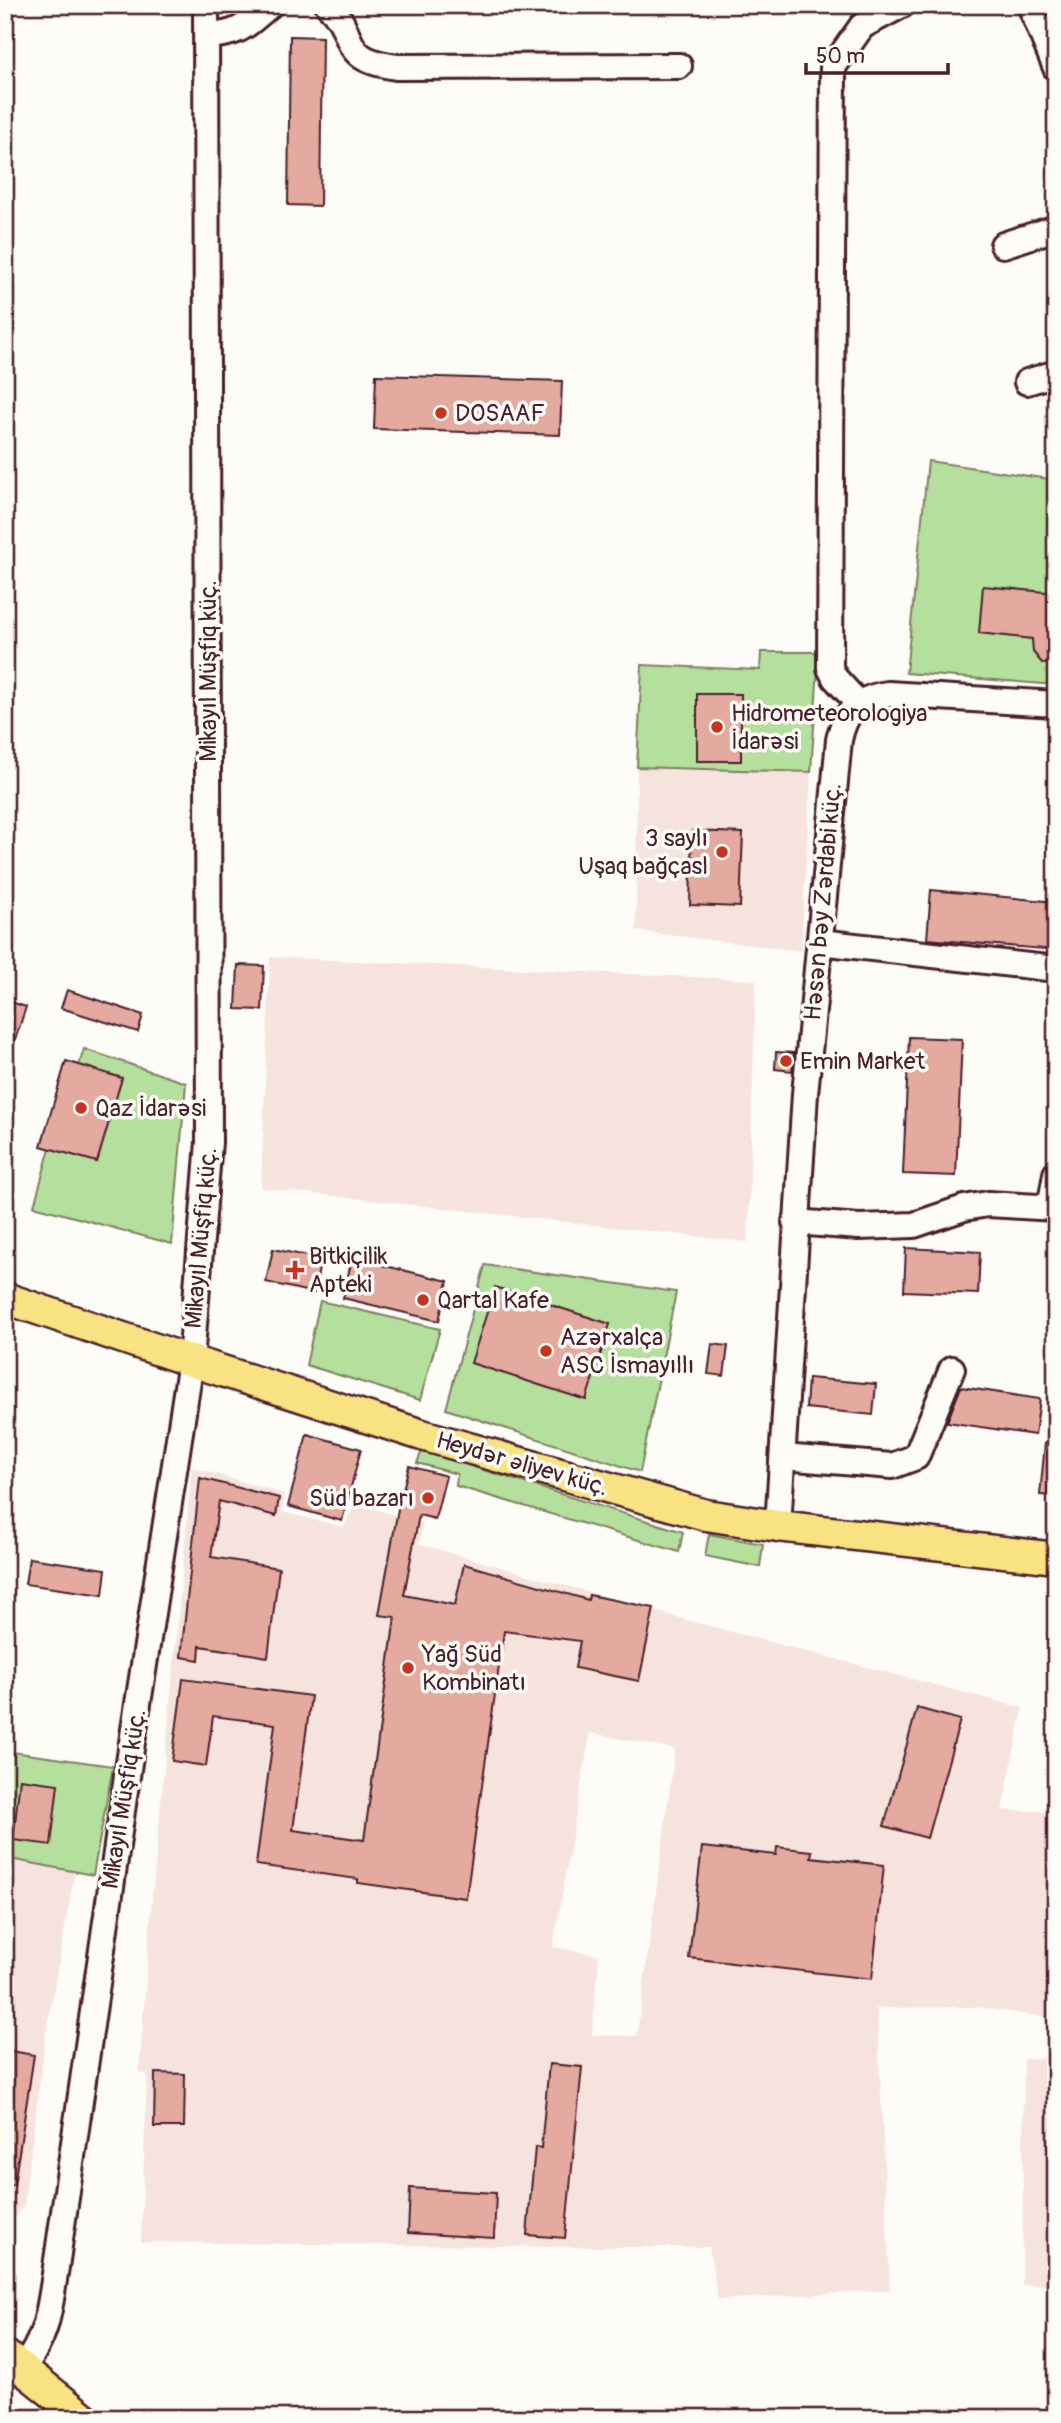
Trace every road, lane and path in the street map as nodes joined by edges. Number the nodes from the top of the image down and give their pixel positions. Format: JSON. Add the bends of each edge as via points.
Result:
{"nodes":[{"id":1,"x":206,"y":5,"type":"edge"},
{"id":2,"x":270,"y":5,"type":"edge"},
{"id":3,"x":328,"y":5,"type":"edge"},
{"id":4,"x":902,"y":5,"type":"edge"},
{"id":5,"x":1030,"y":5,"type":"edge"},
{"id":6,"x":207,"y":36,"type":"junction"},
{"id":7,"x":679,"y":66,"type":"dead end"},
{"id":8,"x":1056,"y":68,"type":"edge"},
{"id":9,"x":1056,"y":228,"type":"edge"},
{"id":10,"x":1003,"y":245,"type":"dead end"},
{"id":11,"x":1056,"y":373,"type":"edge"},
{"id":12,"x":1027,"y":382,"type":"dead end"},
{"id":13,"x":858,"y":703,"type":"junction"},
{"id":14,"x":1056,"y":704,"type":"edge"},
{"id":15,"x":820,"y":942,"type":"junction"},
{"id":16,"x":1056,"y":969,"type":"edge"},
{"id":17,"x":1056,"y":1174,"type":"edge"},
{"id":18,"x":1053,"y":1208,"type":"edge"},
{"id":19,"x":795,"y":1222,"type":"junction"},
{"id":20,"x":5,"y":1298,"type":"edge"},
{"id":21,"x":191,"y":1361,"type":"junction"},
{"id":22,"x":952,"y":1369,"type":"dead end"},
{"id":23,"x":783,"y":1457,"type":"junction"},
{"id":24,"x":778,"y":1526,"type":"junction"},
{"id":25,"x":1056,"y":1558,"type":"edge"},
{"id":26,"x":14,"y":2361,"type":"edge"},
{"id":27,"x":84,"y":2418,"type":"edge"}],
"edges":[{"from":1,"to":6,"type":"street","name":"Mikayıl Müşfiq küç."},
{"from":2,"to":6,"type":"street","via":[[240,30]]},
{"from":3,"to":7,"type":"street","via":[[350,46],[376,64]]},
{"from":4,"to":13,"type":"street","via":[[862,26],[833,67],[830,668]]},
{"from":5,"to":8,"type":"street"},
{"from":6,"to":21,"type":"street","name":"Mikayıl Müşfiq küç.","via":[[210,1084]]},
{"from":9,"to":10,"type":"street"},
{"from":11,"to":12,"type":"street"},
{"from":13,"to":14,"type":"street","via":[[888,694]]},
{"from":13,"to":15,"type":"street","name":"Həsən bəy Zərdabi küç.","via":[[842,724],[839,740]]},
{"from":15,"to":16,"type":"street"},
{"from":15,"to":19,"type":"street","name":"Həsən bəy Zərdabi küç."},
{"from":17,"to":18,"type":"street"},
{"from":18,"to":19,"type":"street","via":[[988,1204],[914,1225]]},
{"from":19,"to":23,"type":"street","name":"Həsən bəy Zərdabi küç."},
{"from":20,"to":21,"type":"main road","name":"Heydər Əliyev küç."},
{"from":21,"to":24,"type":"main road","name":"Heydər Əliyev küç.","via":[[625,1494],[706,1515]]},
{"from":21,"to":26,"type":"street","name":"Mikayıl Müşfiq küç.","via":[[55,2274],[37,2350]]},
{"from":22,"to":23,"type":"street","via":[[916,1457],[892,1466]]},
{"from":23,"to":24,"type":"street","name":"Həsən bəy Zərdabi küç."},
{"from":24,"to":25,"type":"main road","name":"Heydər Əliyev küç."},
{"from":26,"to":27,"type":"main road"}]}
